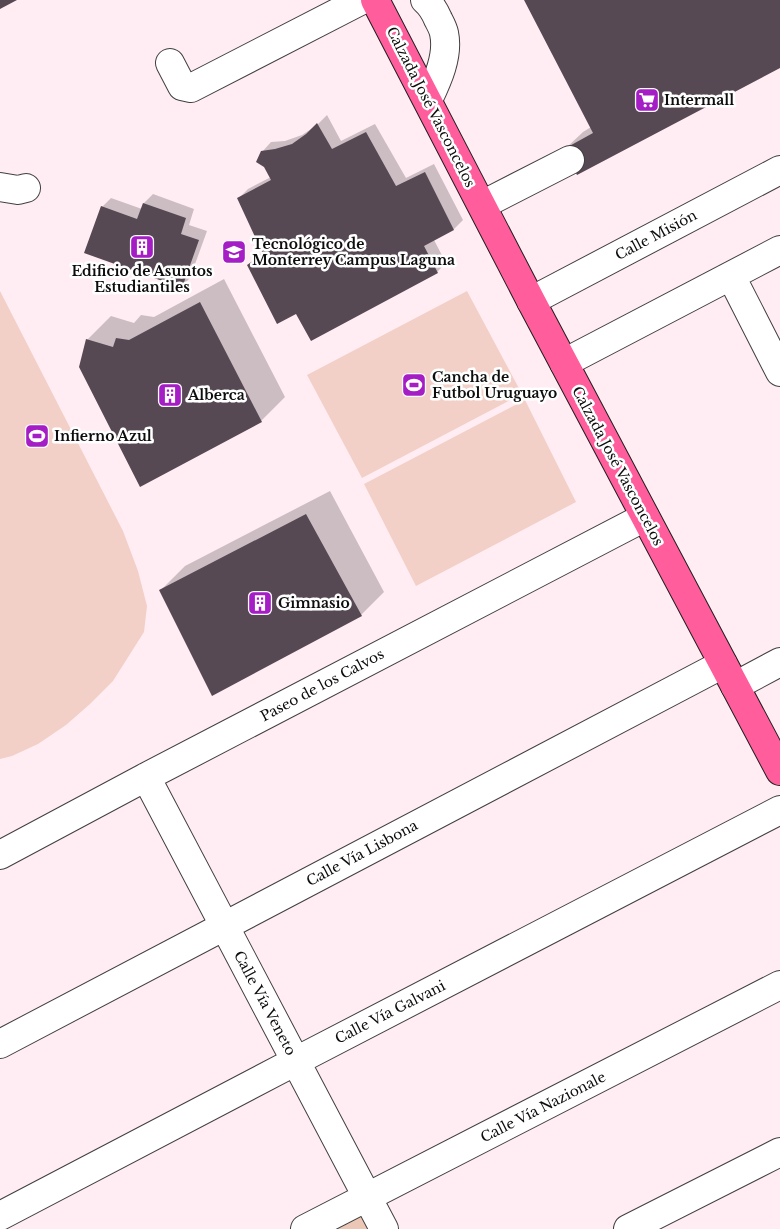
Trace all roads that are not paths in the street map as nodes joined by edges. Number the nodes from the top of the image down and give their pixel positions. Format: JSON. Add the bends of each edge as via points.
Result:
{"nodes":[{"id":1,"x":362,"y":0,"type":"edge"},
{"id":2,"x":375,"y":0,"type":"edge"},
{"id":3,"x":425,"y":0,"type":"edge"},
{"id":4,"x":170,"y":63,"type":"dead end"},
{"id":5,"x":428,"y":100,"type":"junction"},
{"id":6,"x":570,"y":160,"type":"dead end"},
{"id":7,"x":780,"y":170,"type":"edge"},
{"id":8,"x":482,"y":205,"type":"junction"},
{"id":9,"x":780,"y":250,"type":"edge"},
{"id":10,"x":731,"y":276,"type":"junction"},
{"id":11,"x":531,"y":301,"type":"junction"},
{"id":12,"x":564,"y":363,"type":"junction"},
{"id":13,"x":780,"y":372,"type":"edge"},
{"id":14,"x":645,"y":517,"type":"junction"},
{"id":15,"x":780,"y":662,"type":"edge"},
{"id":16,"x":729,"y":675,"type":"junction"},
{"id":17,"x":780,"y":771,"type":"edge"},
{"id":18,"x":146,"y":777,"type":"junction"},
{"id":19,"x":780,"y":810,"type":"edge"},
{"id":20,"x":0,"y":855,"type":"edge"},
{"id":21,"x":224,"y":926,"type":"junction"},
{"id":22,"x":780,"y":985,"type":"edge"},
{"id":23,"x":0,"y":1044,"type":"edge"},
{"id":24,"x":296,"y":1061,"type":"junction"},
{"id":25,"x":780,"y":1152,"type":"edge"},
{"id":26,"x":367,"y":1197,"type":"junction"},
{"id":27,"x":0,"y":1216,"type":"edge"},
{"id":28,"x":306,"y":1229,"type":"edge"},
{"id":29,"x":384,"y":1229,"type":"edge"},
{"id":30,"x":628,"y":1229,"type":"edge"}],
"edges":[{"from":1,"to":4,"type":"street","via":[[191,88],[182,86]]},
{"from":2,"to":5,"type":"main road","name":"Calzada José Vasconcelos"},
{"from":3,"to":5,"type":"street","via":[[437,16],[445,45],[436,83]]},
{"from":5,"to":8,"type":"main road","name":"Calzada José Vasconcelos"},
{"from":6,"to":8,"type":"street"},
{"from":7,"to":11,"type":"street","name":"Calle Misión"},
{"from":8,"to":11,"type":"main road","name":"Calzada José Vasconcelos"},
{"from":9,"to":10,"type":"street"},
{"from":10,"to":12,"type":"street"},
{"from":10,"to":13,"type":"street"},
{"from":11,"to":12,"type":"main road","name":"Calzada José Vasconcelos"},
{"from":12,"to":14,"type":"main road","name":"Calzada José Vasconcelos"},
{"from":14,"to":16,"type":"main road","name":"Calzada José Vasconcelos"},
{"from":14,"to":18,"type":"street","name":"Paseo de los Calvos"},
{"from":15,"to":16,"type":"street","name":"Calle Vía Lisbona"},
{"from":16,"to":17,"type":"main road","name":"Calzada José Vasconcelos"},
{"from":16,"to":21,"type":"street","name":"Calle Vía Lisbona"},
{"from":18,"to":20,"type":"street","name":"Paseo de los Calvos"},
{"from":18,"to":21,"type":"street","name":"Calle Vía Veneto"},
{"from":19,"to":24,"type":"street","name":"Calle Vía Galvani"},
{"from":21,"to":23,"type":"street","name":"Calle Vía Lisbona"},
{"from":21,"to":24,"type":"street","name":"Calle Vía Veneto"},
{"from":22,"to":26,"type":"street","name":"Calle Vía Nazionale"},
{"from":24,"to":26,"type":"street","name":"Calle Vía Veneto"},
{"from":24,"to":27,"type":"street","name":"Calle Vía Galvani"},
{"from":25,"to":30,"type":"street"},
{"from":26,"to":28,"type":"street","name":"Calle Vía Nazionale"},
{"from":26,"to":29,"type":"street","name":"Calle Vía Veneto"}]}
